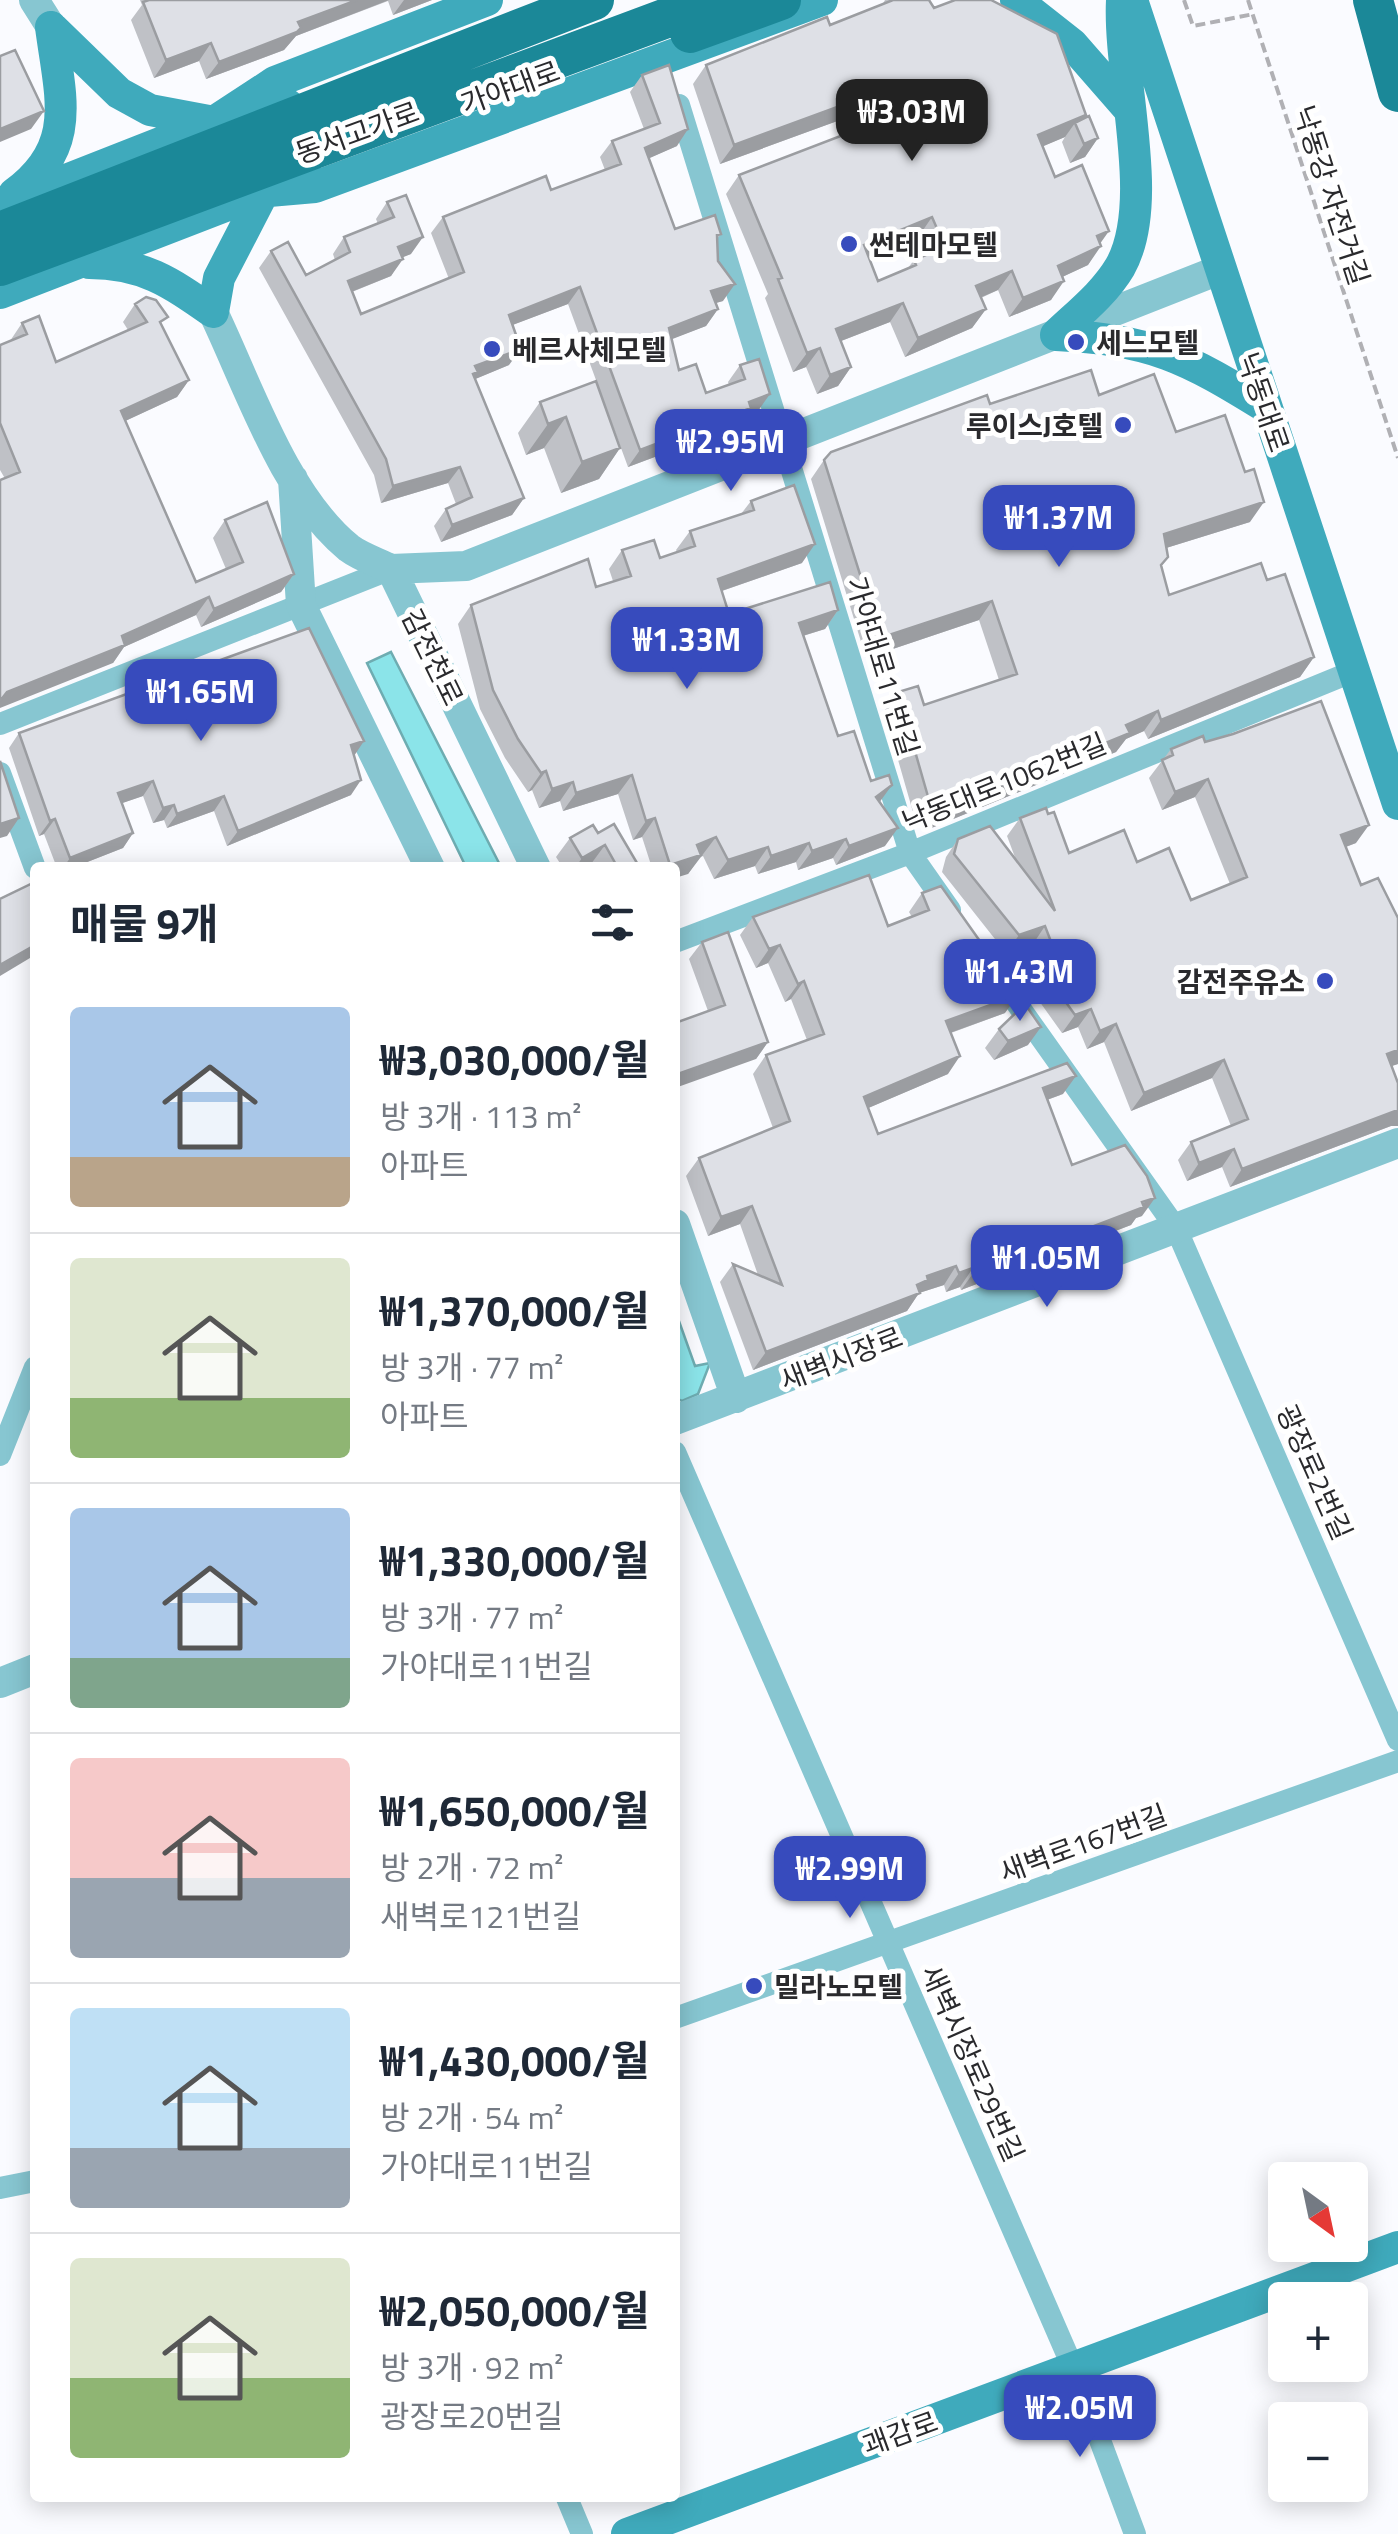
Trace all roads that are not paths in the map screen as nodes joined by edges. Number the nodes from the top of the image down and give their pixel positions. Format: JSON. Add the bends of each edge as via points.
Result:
{"nodes":[{"id":1,"x":487,"y":0,"type":"edge"},
{"id":2,"x":532,"y":0,"type":"edge"},
{"id":3,"x":560,"y":0,"type":"edge"},
{"id":4,"x":594,"y":0,"type":"edge"},
{"id":5,"x":715,"y":0,"type":"edge"},
{"id":6,"x":745,"y":0,"type":"edge"},
{"id":7,"x":781,"y":0,"type":"edge"},
{"id":8,"x":822,"y":0,"type":"edge"},
{"id":9,"x":1016,"y":0,"type":"edge"},
{"id":10,"x":1122,"y":0,"type":"edge"},
{"id":11,"x":1132,"y":0,"type":"edge"},
{"id":12,"x":1372,"y":0,"type":"edge"},
{"id":13,"x":43,"y":14,"type":"edge"},
{"id":14,"x":678,"y":45,"type":"junction"},
{"id":15,"x":1398,"y":92,"type":"edge"},
{"id":16,"x":1127,"y":107,"type":"junction"},
{"id":17,"x":214,"y":122,"type":"junction"},
{"id":18,"x":264,"y":191,"type":"junction"},
{"id":19,"x":0,"y":205,"type":"edge"},
{"id":20,"x":0,"y":232,"type":"edge"},
{"id":21,"x":80,"y":262,"type":"junction"},
{"id":22,"x":0,"y":266,"type":"edge"},
{"id":23,"x":1219,"y":270,"type":"junction"},
{"id":24,"x":0,"y":293,"type":"edge"},
{"id":25,"x":213,"y":312,"type":"junction"},
{"id":26,"x":1056,"y":334,"type":"junction"},
{"id":27,"x":1266,"y":407,"type":"junction"},
{"id":28,"x":781,"y":442,"type":"junction"},
{"id":29,"x":293,"y":479,"type":"junction"},
{"id":30,"x":391,"y":569,"type":"junction"},
{"id":31,"x":301,"y":605,"type":"junction"},
{"id":32,"x":1354,"y":671,"type":"junction"},
{"id":33,"x":0,"y":724,"type":"edge"},
{"id":34,"x":0,"y":773,"type":"edge"},
{"id":35,"x":1398,"y":804,"type":"edge"},
{"id":36,"x":910,"y":853,"type":"junction"},
{"id":37,"x":34,"y":862,"type":"edge"},
{"id":38,"x":427,"y":862,"type":"edge"},
{"id":39,"x":533,"y":862,"type":"edge"},
{"id":40,"x":965,"y":931,"type":"edge"},
{"id":41,"x":680,"y":940,"type":"edge"},
{"id":42,"x":988,"y":962,"type":"edge"},
{"id":43,"x":1398,"y":1143,"type":"edge"},
{"id":44,"x":1176,"y":1228,"type":"junction"},
{"id":45,"x":680,"y":1238,"type":"edge"},
{"id":46,"x":30,"y":1380,"type":"edge"},
{"id":47,"x":736,"y":1398,"type":"junction"},
{"id":48,"x":680,"y":1418,"type":"edge"},
{"id":49,"x":0,"y":1455,"type":"edge"},
{"id":50,"x":680,"y":1464,"type":"edge"},
{"id":51,"x":30,"y":1672,"type":"edge"},
{"id":52,"x":0,"y":1683,"type":"edge"},
{"id":53,"x":1389,"y":1694,"type":"edge"},
{"id":54,"x":1398,"y":1740,"type":"edge"},
{"id":55,"x":1398,"y":1761,"type":"edge"},
{"id":56,"x":889,"y":1945,"type":"junction"},
{"id":57,"x":680,"y":2016,"type":"edge"},
{"id":58,"x":30,"y":2182,"type":"edge"},
{"id":59,"x":0,"y":2188,"type":"edge"},
{"id":60,"x":1398,"y":2247,"type":"edge"},
{"id":61,"x":1073,"y":2368,"type":"junction"},
{"id":62,"x":570,"y":2502,"type":"edge"},
{"id":63,"x":582,"y":2534,"type":"edge"},
{"id":64,"x":627,"y":2534,"type":"edge"},
{"id":65,"x":1135,"y":2534,"type":"edge"}],
"edges":[{"from":1,"to":17,"type":"main road","via":[[274,82]]},
{"from":2,"to":17,"type":"highway"},
{"from":3,"to":17,"type":"main road","via":[[287,105]]},
{"from":4,"to":20,"type":"highway","name":"동서고가로"},
{"from":5,"to":22,"type":"highway","name":"동서고가로"},
{"from":6,"to":18,"type":"main road","name":"가야대로","via":[[305,163]]},
{"from":7,"to":14,"type":"highway"},
{"from":8,"to":14,"type":"main road"},
{"from":9,"to":16,"type":"main road","via":[[1072,44]]},
{"from":10,"to":16,"type":"main road"},
{"from":11,"to":23,"type":"main road","name":"낙동대로"},
{"from":12,"to":15,"type":"highway"},
{"from":13,"to":17,"type":"main road","via":[[119,93],[150,110]]},
{"from":13,"to":19,"type":"main road","via":[[60,105],[58,146]]},
{"from":14,"to":18,"type":"highway"},
{"from":14,"to":28,"type":"street","name":"가야대로11번길"},
{"from":16,"to":26,"type":"main road","via":[[1136,167],[1129,242],[1111,281]]},
{"from":17,"to":19,"type":"main road"},
{"from":18,"to":21,"type":"main road","name":"가야대로"},
{"from":18,"to":25,"type":"main road","via":[[219,278]]},
{"from":21,"to":24,"type":"main road","name":"가야대로"},
{"from":21,"to":25,"type":"main road","via":[[126,263]]},
{"from":23,"to":26,"type":"street"},
{"from":23,"to":27,"type":"main road","name":"낙동대로"},
{"from":25,"to":29,"type":"street"},
{"from":26,"to":27,"type":"main road","via":[[1110,337],[1168,352]]},
{"from":26,"to":28,"type":"street"},
{"from":27,"to":32,"type":"main road","name":"낙동대로"},
{"from":28,"to":30,"type":"street","via":[[466,566]]},
{"from":28,"to":36,"type":"street","name":"가야대로11번길"},
{"from":29,"to":30,"type":"street","via":[[352,550]]},
{"from":29,"to":31,"type":"street"},
{"from":30,"to":31,"type":"street"},
{"from":30,"to":39,"type":"street","name":"감전천로"},
{"from":31,"to":33,"type":"street"},
{"from":31,"to":38,"type":"street"},
{"from":32,"to":35,"type":"main road","name":"낙동대로"},
{"from":32,"to":36,"type":"street","name":"낙동대로1062번길"},
{"from":34,"to":37,"type":"street"},
{"from":36,"to":40,"type":"street","name":"가야대로11번길"},
{"from":36,"to":41,"type":"street","name":"낙동대로1062번길"},
{"from":42,"to":44,"type":"street"},
{"from":43,"to":44,"type":"street","name":"새벽시장로"},
{"from":44,"to":47,"type":"street","name":"새벽시장로"},
{"from":44,"to":53,"type":"street","name":"광장로2번길"},
{"from":45,"to":47,"type":"street"},
{"from":46,"to":49,"type":"street"},
{"from":47,"to":48,"type":"street","name":"새벽시장로"},
{"from":50,"to":56,"type":"street","name":"새벽시장로29번길"},
{"from":51,"to":52,"type":"street"},
{"from":53,"to":54,"type":"street","name":"광장로2번길"},
{"from":55,"to":56,"type":"street","name":"새벽로167번길"},
{"from":56,"to":57,"type":"street","name":"새벽로167번길"},
{"from":56,"to":61,"type":"street","name":"새벽시장로29번길"},
{"from":58,"to":59,"type":"street"},
{"from":60,"to":61,"type":"main road","name":"괘감로"},
{"from":61,"to":64,"type":"main road","name":"괘감로"},
{"from":61,"to":65,"type":"street","name":"새벽시장로29번길"},
{"from":62,"to":63,"type":"street"}]}
